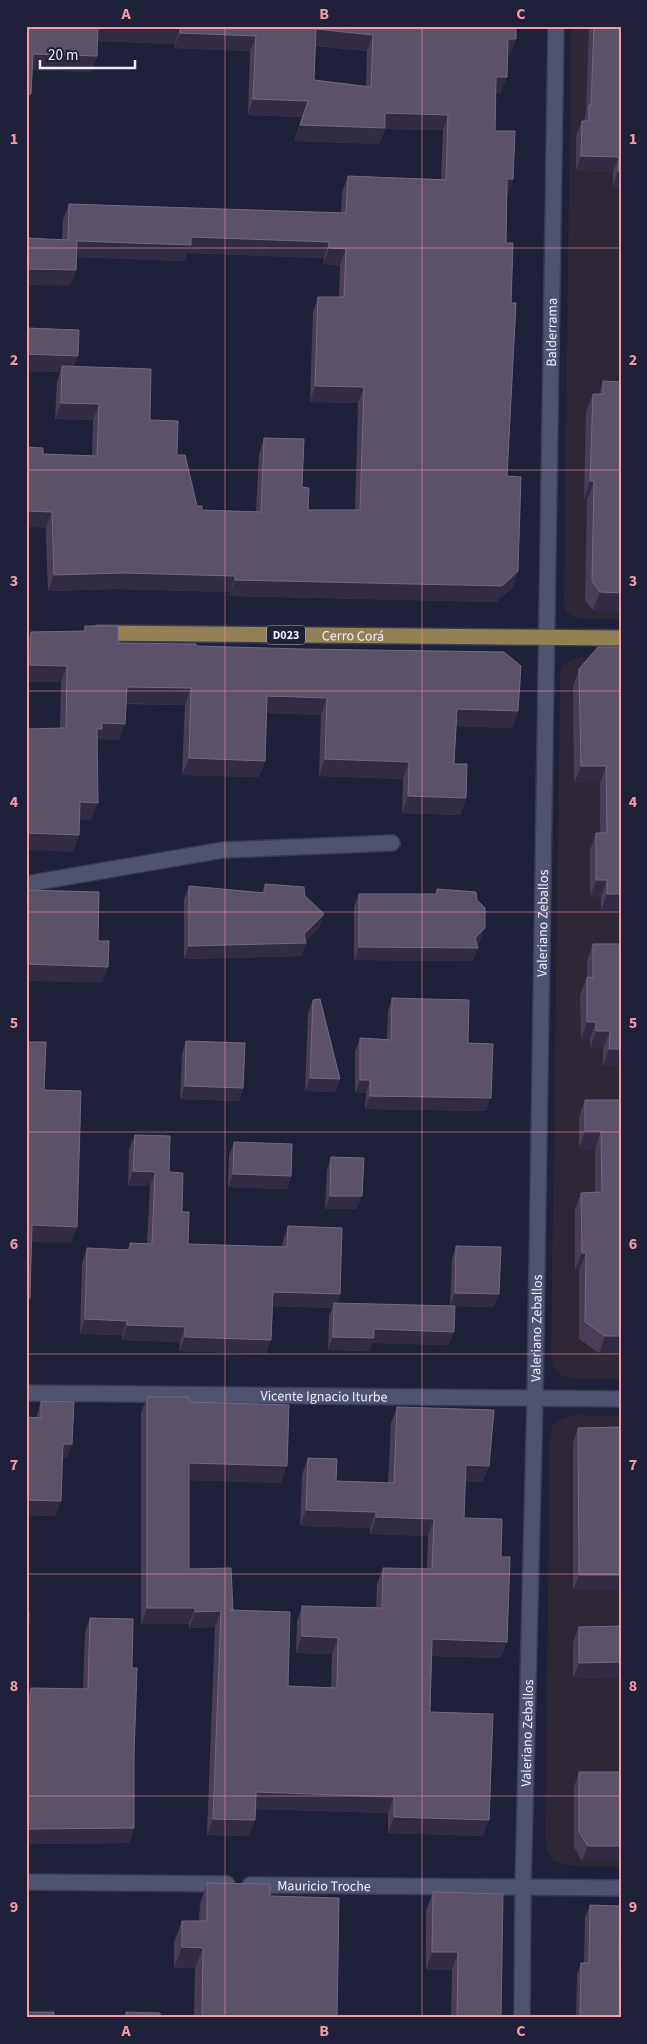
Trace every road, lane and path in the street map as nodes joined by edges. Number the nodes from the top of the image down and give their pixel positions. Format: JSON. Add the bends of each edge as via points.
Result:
{"nodes":[{"id":1,"x":556,"y":26,"type":"edge"},
{"id":2,"x":86,"y":633,"type":"edge"},
{"id":3,"x":546,"y":638,"type":"junction"},
{"id":4,"x":621,"y":638,"type":"edge"},
{"id":5,"x":392,"y":842,"type":"dead end"},
{"id":6,"x":26,"y":884,"type":"edge"},
{"id":7,"x":26,"y":1393,"type":"edge"},
{"id":8,"x":535,"y":1398,"type":"junction"},
{"id":9,"x":621,"y":1399,"type":"edge"},
{"id":10,"x":26,"y":1882,"type":"edge"},
{"id":11,"x":523,"y":1887,"type":"junction"},
{"id":12,"x":621,"y":1888,"type":"edge"},
{"id":13,"x":522,"y":2018,"type":"edge"}],
"edges":[{"from":1,"to":3,"type":"street","name":"Balderrama"},
{"from":2,"to":3,"type":"main road","name":"Cerro Corá","number":"D023"},
{"from":3,"to":4,"type":"main road","name":"Cerro Corá","number":"D023"},
{"from":3,"to":8,"type":"street","name":"Valeriano Zeballos"},
{"from":5,"to":6,"type":"street","via":[[223,850]]},
{"from":7,"to":8,"type":"street","name":"Vicente Ignacio Iturbe"},
{"from":8,"to":9,"type":"street","name":"Vicente Ignacio Iturbe"},
{"from":8,"to":11,"type":"street","name":"Valeriano Zeballos"},
{"from":10,"to":11,"type":"street","name":"Mauricio Troche"},
{"from":11,"to":12,"type":"street","name":"Mauricio Troche"},
{"from":11,"to":13,"type":"street","name":"Valeriano Zeballos"}]}
